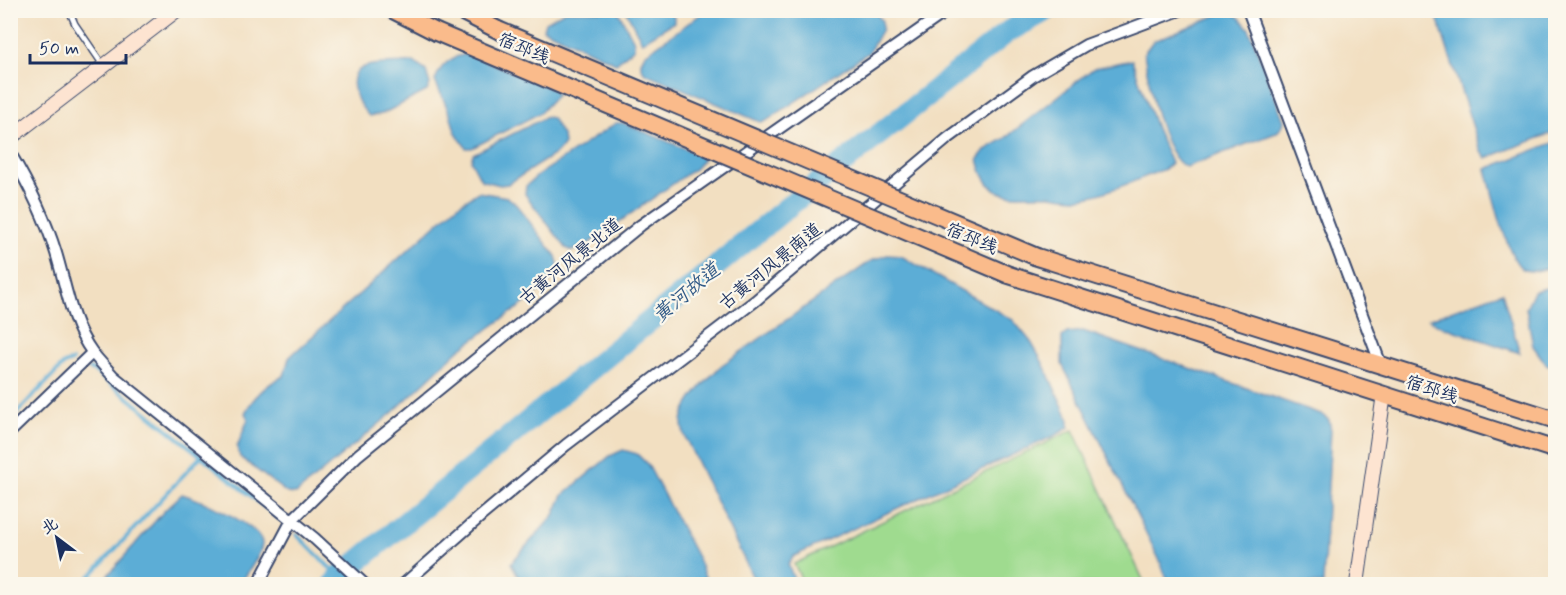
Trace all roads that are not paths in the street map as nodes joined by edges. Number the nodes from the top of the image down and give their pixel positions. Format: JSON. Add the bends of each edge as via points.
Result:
{"nodes":[{"id":1,"x":69,"y":10,"type":"edge"},
{"id":2,"x":177,"y":10,"type":"edge"},
{"id":3,"x":393,"y":10,"type":"edge"},
{"id":4,"x":459,"y":10,"type":"edge"},
{"id":5,"x":948,"y":10,"type":"edge"},
{"id":6,"x":1180,"y":10,"type":"edge"},
{"id":7,"x":1248,"y":10,"type":"edge"},
{"id":8,"x":1148,"y":14,"type":"edge"},
{"id":9,"x":104,"y":66,"type":"junction"},
{"id":10,"x":10,"y":138,"type":"edge"},
{"id":11,"x":10,"y":153,"type":"edge"},
{"id":12,"x":92,"y":353,"type":"junction"},
{"id":13,"x":1381,"y":365,"type":"junction"},
{"id":14,"x":1384,"y":394,"type":"junction"},
{"id":15,"x":1556,"y":420,"type":"edge"},
{"id":16,"x":10,"y":432,"type":"edge"},
{"id":17,"x":1556,"y":450,"type":"edge"},
{"id":18,"x":292,"y":520,"type":"junction"},
{"id":19,"x":258,"y":585,"type":"edge"},
{"id":20,"x":364,"y":585,"type":"edge"},
{"id":21,"x":404,"y":585,"type":"edge"},
{"id":22,"x":1357,"y":585,"type":"edge"}],
"edges":[{"from":1,"to":9,"type":"lane"},
{"from":2,"to":9,"type":"street"},
{"from":3,"to":14,"type":"main road","name":"宿邳线","bridge":true,"via":[[436,32],[1009,275]]},
{"from":4,"to":13,"type":"main road","name":"宿邳线","bridge":true,"via":[[498,30],[1037,257]]},
{"from":5,"to":18,"type":"street","name":"古黄河风景北道","via":[[641,225],[358,455]]},
{"from":6,"to":8,"type":"street","name":"古黄河风景南道"},
{"from":7,"to":13,"type":"street"},
{"from":8,"to":21,"type":"street","name":"古黄河风景南道","via":[[1033,76],[947,140],[754,302],[566,445]]},
{"from":9,"to":10,"type":"street"},
{"from":11,"to":12,"type":"street","via":[[35,196],[56,252],[69,303]]},
{"from":12,"to":16,"type":"street"},
{"from":12,"to":18,"type":"street","via":[[113,376]]},
{"from":13,"to":15,"type":"main road","name":"宿邳线"},
{"from":14,"to":17,"type":"main road","name":"宿邳线"},
{"from":14,"to":22,"type":"street"},
{"from":18,"to":19,"type":"street","name":"古黄河风景北道"},
{"from":18,"to":20,"type":"street"}]}
